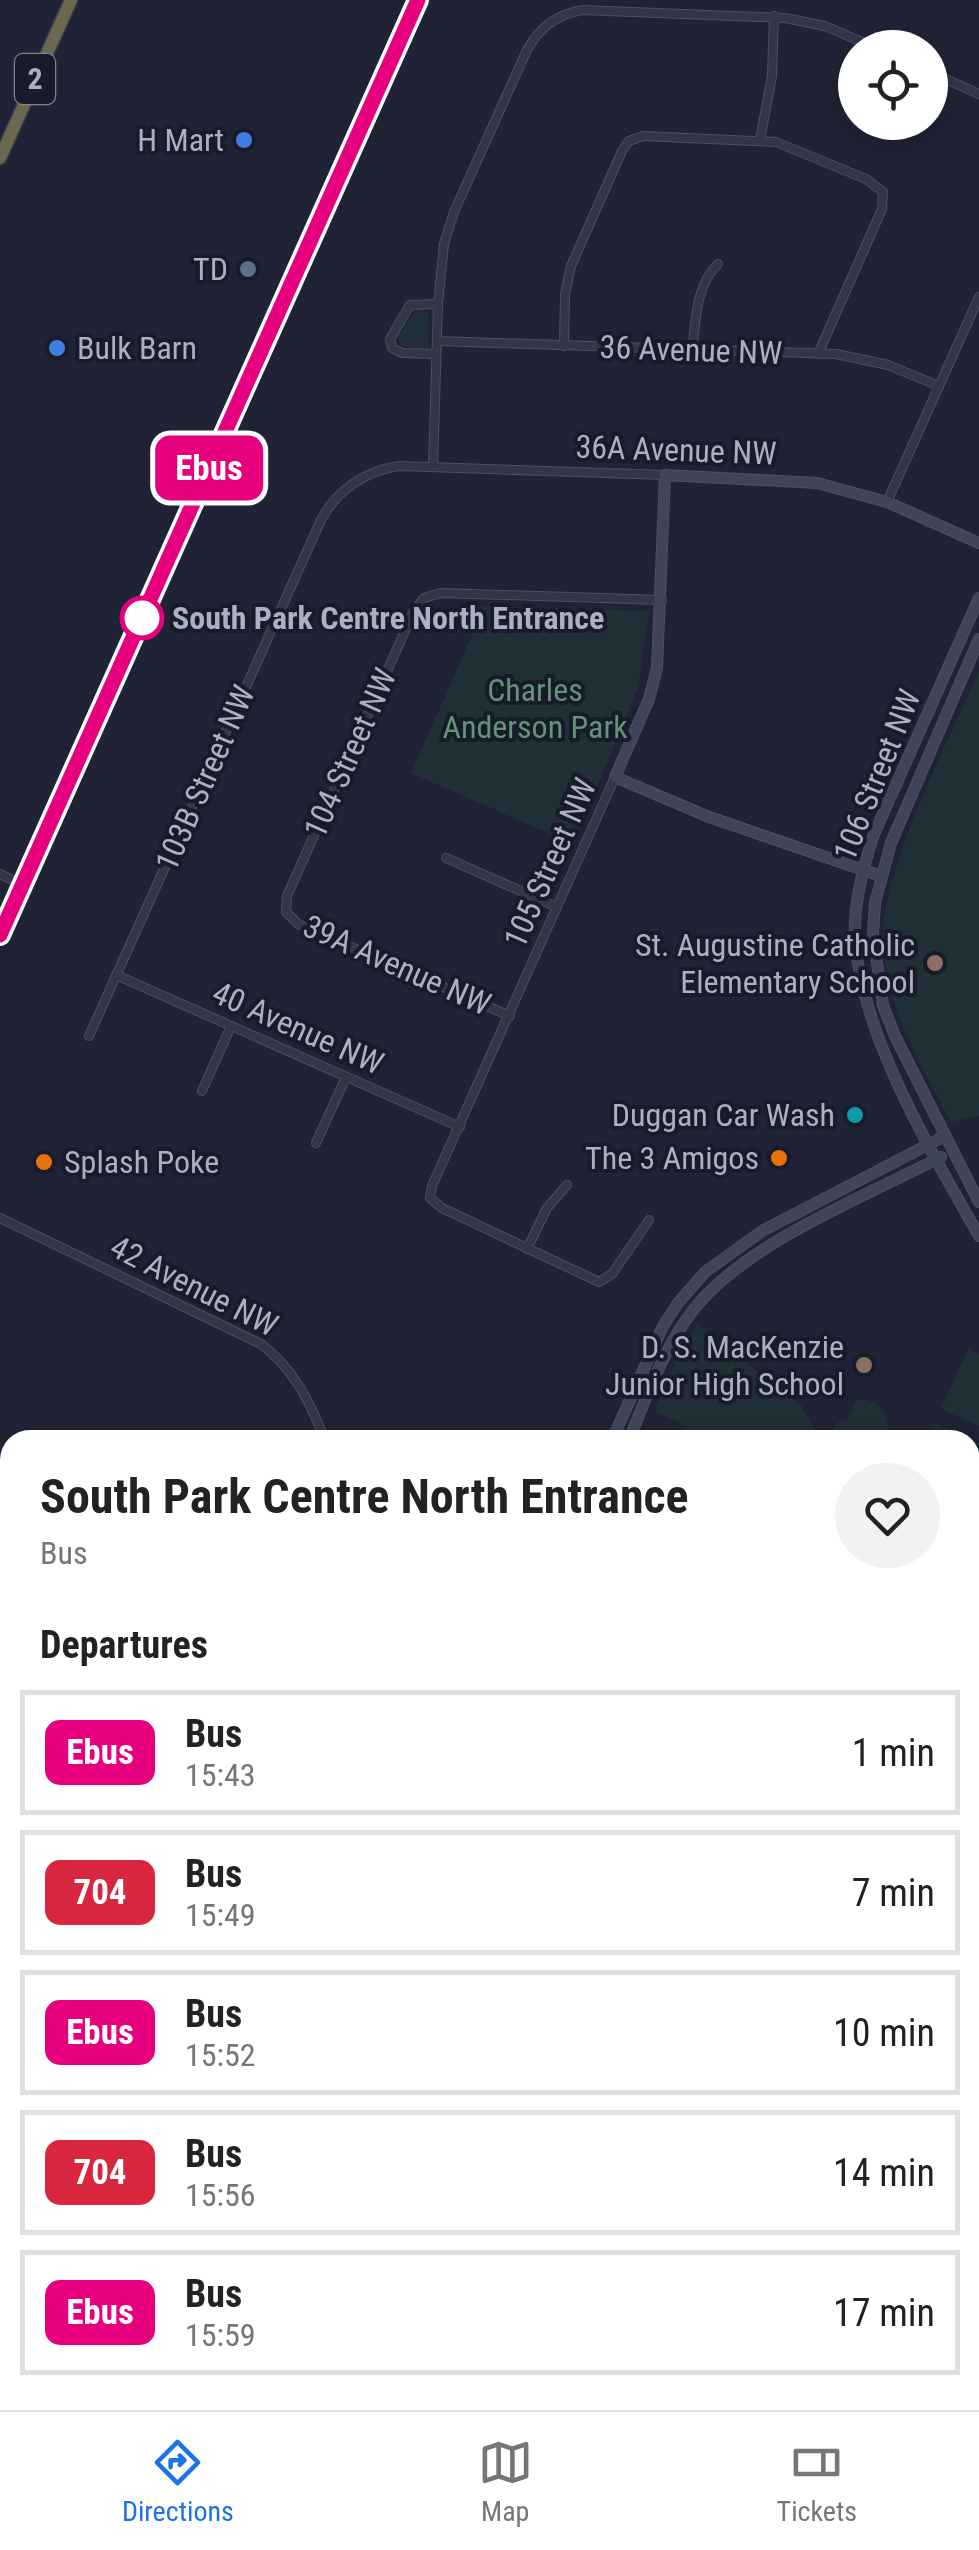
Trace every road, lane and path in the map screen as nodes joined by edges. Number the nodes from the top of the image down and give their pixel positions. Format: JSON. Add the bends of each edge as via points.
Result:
{"nodes":[{"id":1,"x":70,"y":0,"type":"edge"},
{"id":2,"x":418,"y":0,"type":"edge"},
{"id":3,"x":774,"y":16,"type":"junction"},
{"id":4,"x":838,"y":32,"type":"edge"},
{"id":5,"x":948,"y":80,"type":"edge"},
{"id":6,"x":979,"y":94,"type":"edge"},
{"id":7,"x":760,"y":140,"type":"junction"},
{"id":8,"x":0,"y":158,"type":"edge"},
{"id":9,"x":718,"y":264,"type":"dead end"},
{"id":10,"x":979,"y":297,"type":"edge"},
{"id":11,"x":438,"y":304,"type":"junction"},
{"id":12,"x":437,"y":342,"type":"junction"},
{"id":13,"x":564,"y":346,"type":"junction"},
{"id":14,"x":692,"y":351,"type":"junction"},
{"id":15,"x":436,"y":354,"type":"junction"},
{"id":16,"x":818,"y":354,"type":"junction"},
{"id":17,"x":939,"y":386,"type":"junction"},
{"id":18,"x":434,"y":467,"type":"junction"},
{"id":19,"x":665,"y":475,"type":"junction"},
{"id":20,"x":362,"y":478,"type":"joint"},
{"id":21,"x":887,"y":502,"type":"junction"},
{"id":22,"x":979,"y":543,"type":"edge"},
{"id":23,"x":979,"y":598,"type":"edge"},
{"id":24,"x":662,"y":600,"type":"junction"},
{"id":25,"x":979,"y":639,"type":"edge"},
{"id":26,"x":615,"y":778,"type":"junction"},
{"id":27,"x":446,"y":858,"type":"dead end"},
{"id":28,"x":862,"y":871,"type":"junction"},
{"id":29,"x":0,"y":874,"type":"edge"},
{"id":30,"x":880,"y":876,"type":"junction"},
{"id":31,"x":23,"y":885,"type":"junction"},
{"id":32,"x":557,"y":906,"type":"junction"},
{"id":33,"x":286,"y":912,"type":"joint"},
{"id":34,"x":0,"y":936,"type":"edge"},
{"id":35,"x":116,"y":974,"type":"junction"},
{"id":36,"x":510,"y":1016,"type":"junction"},
{"id":37,"x":231,"y":1026,"type":"junction"},
{"id":38,"x":88,"y":1036,"type":"dead end"},
{"id":39,"x":346,"y":1076,"type":"junction"},
{"id":40,"x":202,"y":1091,"type":"dead end"},
{"id":41,"x":460,"y":1127,"type":"junction"},
{"id":42,"x":943,"y":1137,"type":"junction"},
{"id":43,"x":316,"y":1143,"type":"dead end"},
{"id":44,"x":929,"y":1144,"type":"junction"},
{"id":45,"x":951,"y":1152,"type":"junction"},
{"id":46,"x":937,"y":1159,"type":"junction"},
{"id":47,"x":567,"y":1185,"type":"dead end"},
{"id":48,"x":979,"y":1202,"type":"edge"},
{"id":49,"x":0,"y":1218,"type":"edge"},
{"id":50,"x":649,"y":1220,"type":"dead end"},
{"id":51,"x":979,"y":1236,"type":"edge"},
{"id":52,"x":527,"y":1249,"type":"junction"},
{"id":53,"x":320,"y":1430,"type":"edge"},
{"id":54,"x":616,"y":1430,"type":"edge"},
{"id":55,"x":633,"y":1430,"type":"edge"}],
"edges":[{"from":1,"to":8,"type":"highway","number":"2"},
{"from":2,"to":31,"type":"highway"},
{"from":3,"to":4,"type":"street"},
{"from":3,"to":7,"type":"street"},
{"from":3,"to":11,"type":"street","via":[[595,9],[550,21],[527,50],[454,212]]},
{"from":5,"to":6,"type":"street"},
{"from":7,"to":13,"type":"street","via":[[629,140],[571,266]]},
{"from":7,"to":16,"type":"street","via":[[798,150],[883,192],[882,209]]},
{"from":9,"to":14,"type":"street","via":[[702,290]]},
{"from":10,"to":17,"type":"street"},
{"from":11,"to":12,"type":"street"},
{"from":11,"to":15,"type":"street","via":[[410,305],[390,339],[398,352]]},
{"from":12,"to":13,"type":"street","name":"36 Avenue NW"},
{"from":12,"to":15,"type":"street"},
{"from":13,"to":14,"type":"street","name":"36 Avenue NW"},
{"from":14,"to":16,"type":"street","name":"36 Avenue NW"},
{"from":15,"to":18,"type":"street"},
{"from":16,"to":17,"type":"street","name":"36 Avenue NW","via":[[875,361]]},
{"from":17,"to":21,"type":"street"},
{"from":18,"to":19,"type":"street","name":"36A Avenue NW"},
{"from":18,"to":20,"type":"street","name":"36A Avenue NW","via":[[389,468]]},
{"from":19,"to":21,"type":"street","name":"36A Avenue NW","via":[[796,480]]},
{"from":19,"to":24,"type":"street","name":"105 Street NW"},
{"from":20,"to":35,"type":"street","name":"103B Street NW","via":[[321,520]]},
{"from":21,"to":22,"type":"street","name":"36A Avenue NW"},
{"from":23,"to":28,"type":"street","name":"106 Street NW"},
{"from":24,"to":26,"type":"street","name":"105 Street NW","via":[[655,681]]},
{"from":24,"to":33,"type":"street","name":"104 Street NW","via":[[440,593],[424,598],[286,896]]},
{"from":25,"to":30,"type":"street","name":"106 Street NW"},
{"from":26,"to":28,"type":"street"},
{"from":26,"to":32,"type":"street","name":"105 Street NW"},
{"from":27,"to":32,"type":"street"},
{"from":28,"to":30,"type":"street"},
{"from":28,"to":44,"type":"street","name":"106 Street NW","via":[[855,937],[868,1006]]},
{"from":29,"to":31,"type":"street"},
{"from":30,"to":42,"type":"street","name":"106 Street NW","via":[[873,934],[883,1005]]},
{"from":31,"to":34,"type":"highway"},
{"from":32,"to":36,"type":"street","name":"105 Street NW"},
{"from":33,"to":36,"type":"street","name":"39A Avenue NW","via":[[298,924]]},
{"from":35,"to":37,"type":"street","name":"40 Avenue NW"},
{"from":35,"to":38,"type":"street","name":"103B Street NW"},
{"from":36,"to":41,"type":"street","name":"105 Street NW"},
{"from":37,"to":39,"type":"street","name":"40 Avenue NW"},
{"from":37,"to":40,"type":"street"},
{"from":39,"to":41,"type":"street","name":"40 Avenue NW"},
{"from":39,"to":43,"type":"street"},
{"from":41,"to":52,"type":"street","name":"105 Street NW","via":[[430,1198]]},
{"from":42,"to":44,"type":"street"},
{"from":42,"to":45,"type":"street","name":"106 Street NW"},
{"from":44,"to":46,"type":"street"},
{"from":44,"to":54,"type":"street","via":[[762,1230],[705,1272],[663,1326]]},
{"from":45,"to":46,"type":"street"},
{"from":45,"to":48,"type":"street"},
{"from":46,"to":51,"type":"street"},
{"from":46,"to":55,"type":"street","via":[[773,1245],[719,1283],[676,1335]]},
{"from":47,"to":52,"type":"street"},
{"from":49,"to":53,"type":"street","name":"42 Avenue NW","via":[[262,1344],[294,1377]]},
{"from":50,"to":52,"type":"street","via":[[600,1282]]}]}
